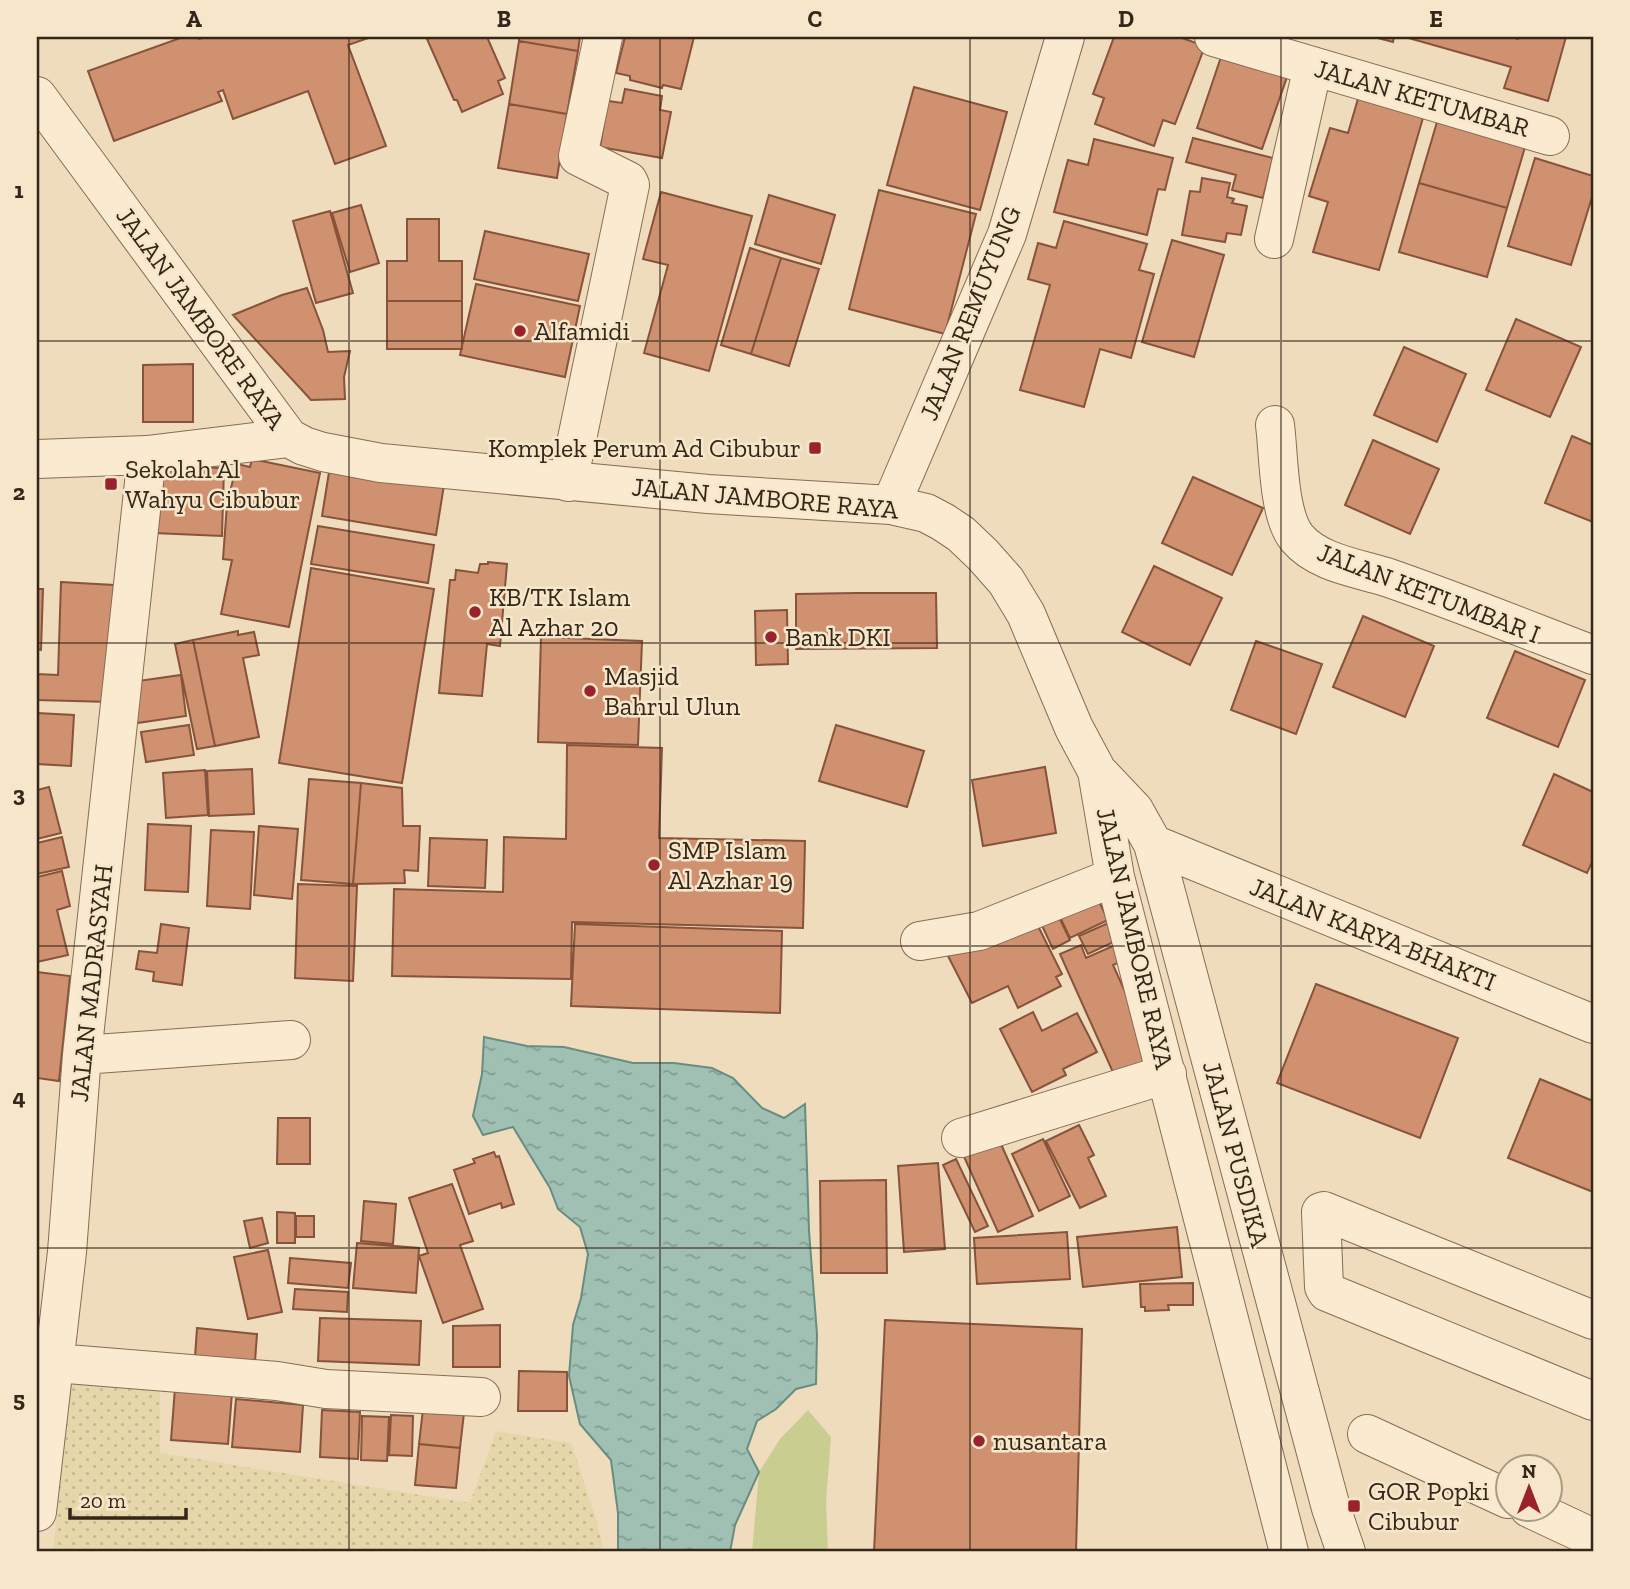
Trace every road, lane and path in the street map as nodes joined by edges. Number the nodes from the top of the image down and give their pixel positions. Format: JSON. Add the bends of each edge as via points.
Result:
{"nodes":[{"id":1,"x":603,"y":37,"type":"edge"},
{"id":2,"x":1065,"y":37,"type":"edge"},
{"id":3,"x":1214,"y":37,"type":"edge"},
{"id":4,"x":1312,"y":66,"type":"junction"},
{"id":5,"x":37,"y":96,"type":"edge"},
{"id":6,"x":1550,"y":136,"type":"dead end"},
{"id":7,"x":1274,"y":239,"type":"dead end"},
{"id":8,"x":1275,"y":425,"type":"dead end"},
{"id":9,"x":289,"y":438,"type":"junction"},
{"id":10,"x":147,"y":455,"type":"junction"},
{"id":11,"x":37,"y":459,"type":"edge"},
{"id":12,"x":568,"y":482,"type":"junction"},
{"id":13,"x":891,"y":505,"type":"junction"},
{"id":14,"x":1593,"y":655,"type":"edge"},
{"id":15,"x":1097,"y":771,"type":"junction"},
{"id":16,"x":1153,"y":844,"type":"junction"},
{"id":17,"x":1115,"y":877,"type":"junction"},
{"id":18,"x":920,"y":941,"type":"dead end"},
{"id":19,"x":1593,"y":1024,"type":"edge"},
{"id":20,"x":291,"y":1040,"type":"dead end"},
{"id":21,"x":82,"y":1055,"type":"junction"},
{"id":22,"x":1167,"y":1074,"type":"junction"},
{"id":23,"x":961,"y":1138,"type":"dead end"},
{"id":24,"x":52,"y":1254,"type":"edge"},
{"id":25,"x":1593,"y":1320,"type":"edge"},
{"id":26,"x":55,"y":1363,"type":"junction"},
{"id":27,"x":481,"y":1397,"type":"dead end"},
{"id":28,"x":1593,"y":1401,"type":"edge"},
{"id":29,"x":1367,"y":1434,"type":"dead end"},
{"id":30,"x":1494,"y":1493,"type":"edge"},
{"id":31,"x":37,"y":1511,"type":"edge"},
{"id":32,"x":1559,"y":1522,"type":"edge"},
{"id":33,"x":1593,"y":1538,"type":"edge"},
{"id":34,"x":1280,"y":1543,"type":"edge"},
{"id":35,"x":1346,"y":1552,"type":"edge"}],
"edges":[{"from":1,"to":12,"type":"street","via":[[578,156],[630,185]]},
{"from":2,"to":13,"type":"street","name":"JALAN REMUYUNG","via":[[1007,234]]},
{"from":3,"to":4,"type":"street","name":"JALAN KETUMBAR"},
{"from":4,"to":6,"type":"street","name":"JALAN KETUMBAR"},
{"from":4,"to":7,"type":"street"},
{"from":5,"to":9,"type":"street","name":"JALAN JAMBORE RAYA"},
{"from":8,"to":14,"type":"street","name":"JALAN KETUMBAR I","via":[[1284,513],[1298,539],[1309,548],[1326,559]]},
{"from":9,"to":10,"type":"street"},
{"from":9,"to":12,"type":"street","name":"JALAN JAMBORE RAYA","via":[[323,452],[381,463]]},
{"from":10,"to":11,"type":"street"},
{"from":10,"to":21,"type":"street","name":"JALAN MADRASYAH"},
{"from":12,"to":13,"type":"street","name":"JALAN JAMBORE RAYA"},
{"from":13,"to":15,"type":"street","name":"JALAN JAMBORE RAYA","via":[[943,522],[961,534],[1006,581],[1026,614]]},
{"from":15,"to":16,"type":"street","name":"JALAN PUSDIKA","via":[[1134,810]]},
{"from":15,"to":17,"type":"street","name":"JALAN JAMBORE RAYA"},
{"from":16,"to":19,"type":"street","name":"JALAN KARYA BHAKTI"},
{"from":16,"to":35,"type":"street","name":"JALAN PUSDIKA"},
{"from":17,"to":18,"type":"street","via":[[979,931]]},
{"from":17,"to":22,"type":"street","name":"JALAN JAMBORE RAYA"},
{"from":20,"to":21,"type":"street"},
{"from":21,"to":24,"type":"street","name":"JALAN MADRASYAH"},
{"from":22,"to":23,"type":"street"},
{"from":22,"to":34,"type":"street","name":"JALAN JAMBORE RAYA"},
{"from":24,"to":26,"type":"street","name":"JALAN MADRASYAH"},
{"from":25,"to":28,"type":"street","via":[[1321,1212],[1327,1292]]},
{"from":26,"to":27,"type":"street","via":[[326,1389]]},
{"from":26,"to":31,"type":"street","name":"JALAN MADRASYAH"},
{"from":29,"to":30,"type":"street"},
{"from":32,"to":33,"type":"street"}]}
